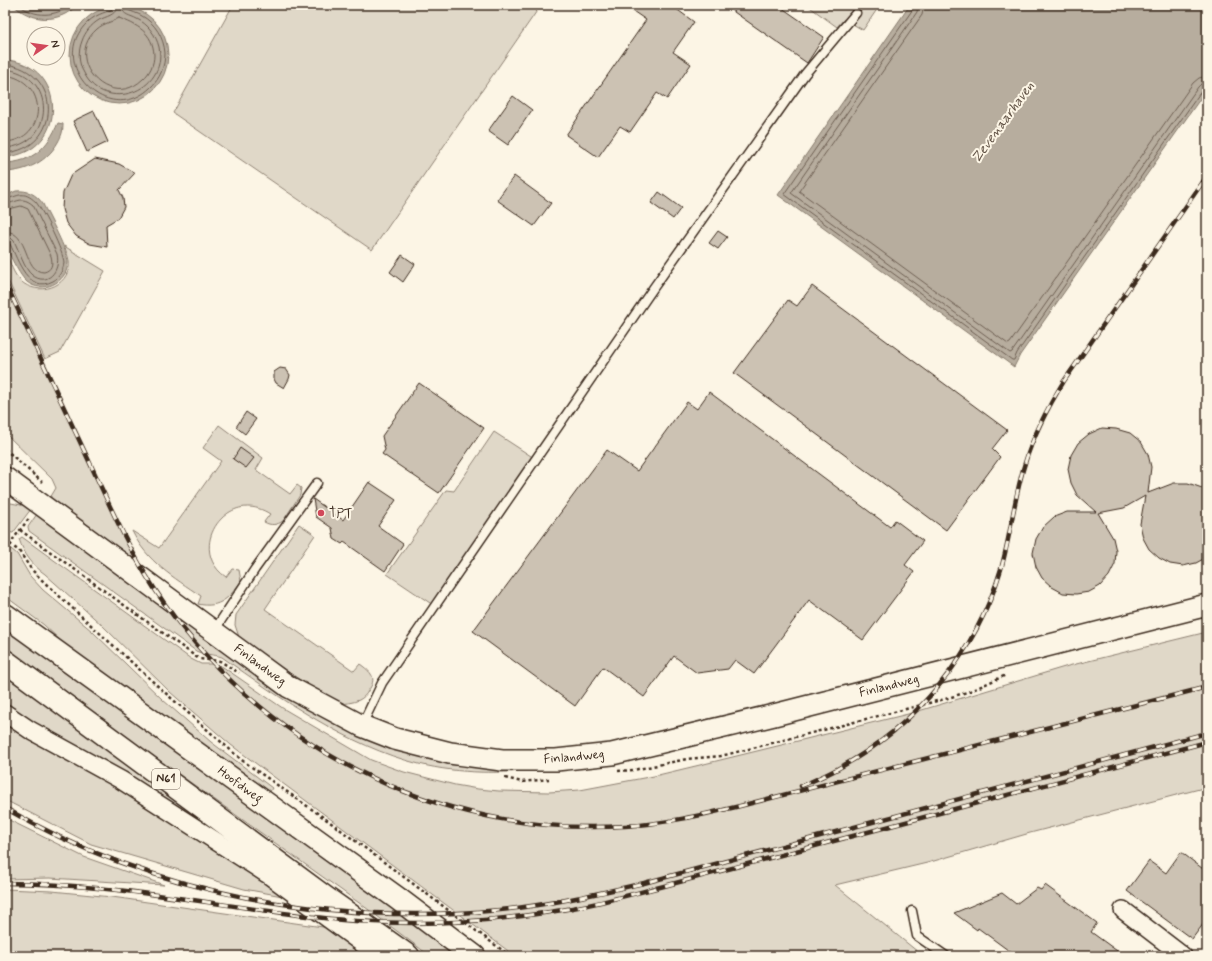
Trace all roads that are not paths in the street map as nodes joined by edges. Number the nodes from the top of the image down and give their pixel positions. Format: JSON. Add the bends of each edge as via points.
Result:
{"nodes":[{"id":1,"x":856,"y":13,"type":"dead end"},
{"id":2,"x":5,"y":478,"type":"edge"},
{"id":3,"x":317,"y":483,"type":"dead end"},
{"id":4,"x":1207,"y":605,"type":"edge"},
{"id":5,"x":5,"y":614,"type":"edge"},
{"id":6,"x":214,"y":631,"type":"junction"},
{"id":7,"x":5,"y":660,"type":"edge"},
{"id":8,"x":5,"y":713,"type":"edge"},
{"id":9,"x":362,"y":726,"type":"junction"},
{"id":10,"x":1122,"y":910,"type":"dead end"},
{"id":11,"x":912,"y":911,"type":"dead end"},
{"id":12,"x":379,"y":956,"type":"edge"},
{"id":13,"x":408,"y":956,"type":"edge"},
{"id":14,"x":474,"y":956,"type":"edge"},
{"id":15,"x":946,"y":956,"type":"edge"},
{"id":16,"x":1183,"y":956,"type":"edge"}],
"edges":[{"from":1,"to":9,"type":"lane","via":[[805,74],[654,287],[382,682]]},
{"from":2,"to":6,"type":"street","name":"Finlandweg"},
{"from":3,"to":6,"type":"lane"},
{"from":4,"to":9,"type":"street","name":"Finlandweg","via":[[612,754],[556,760],[502,760],[450,753],[395,739]]},
{"from":5,"to":14,"type":"main road","name":"Hoofdweg"},
{"from":6,"to":9,"type":"street","name":"Finlandweg","via":[[289,686]]},
{"from":7,"to":13,"type":"main road","number":"N61"},
{"from":8,"to":12,"type":"street","via":[[30,730],[121,780],[260,870]]},
{"from":10,"to":16,"type":"street"},
{"from":11,"to":15,"type":"lane","via":[[917,936]]}]}
